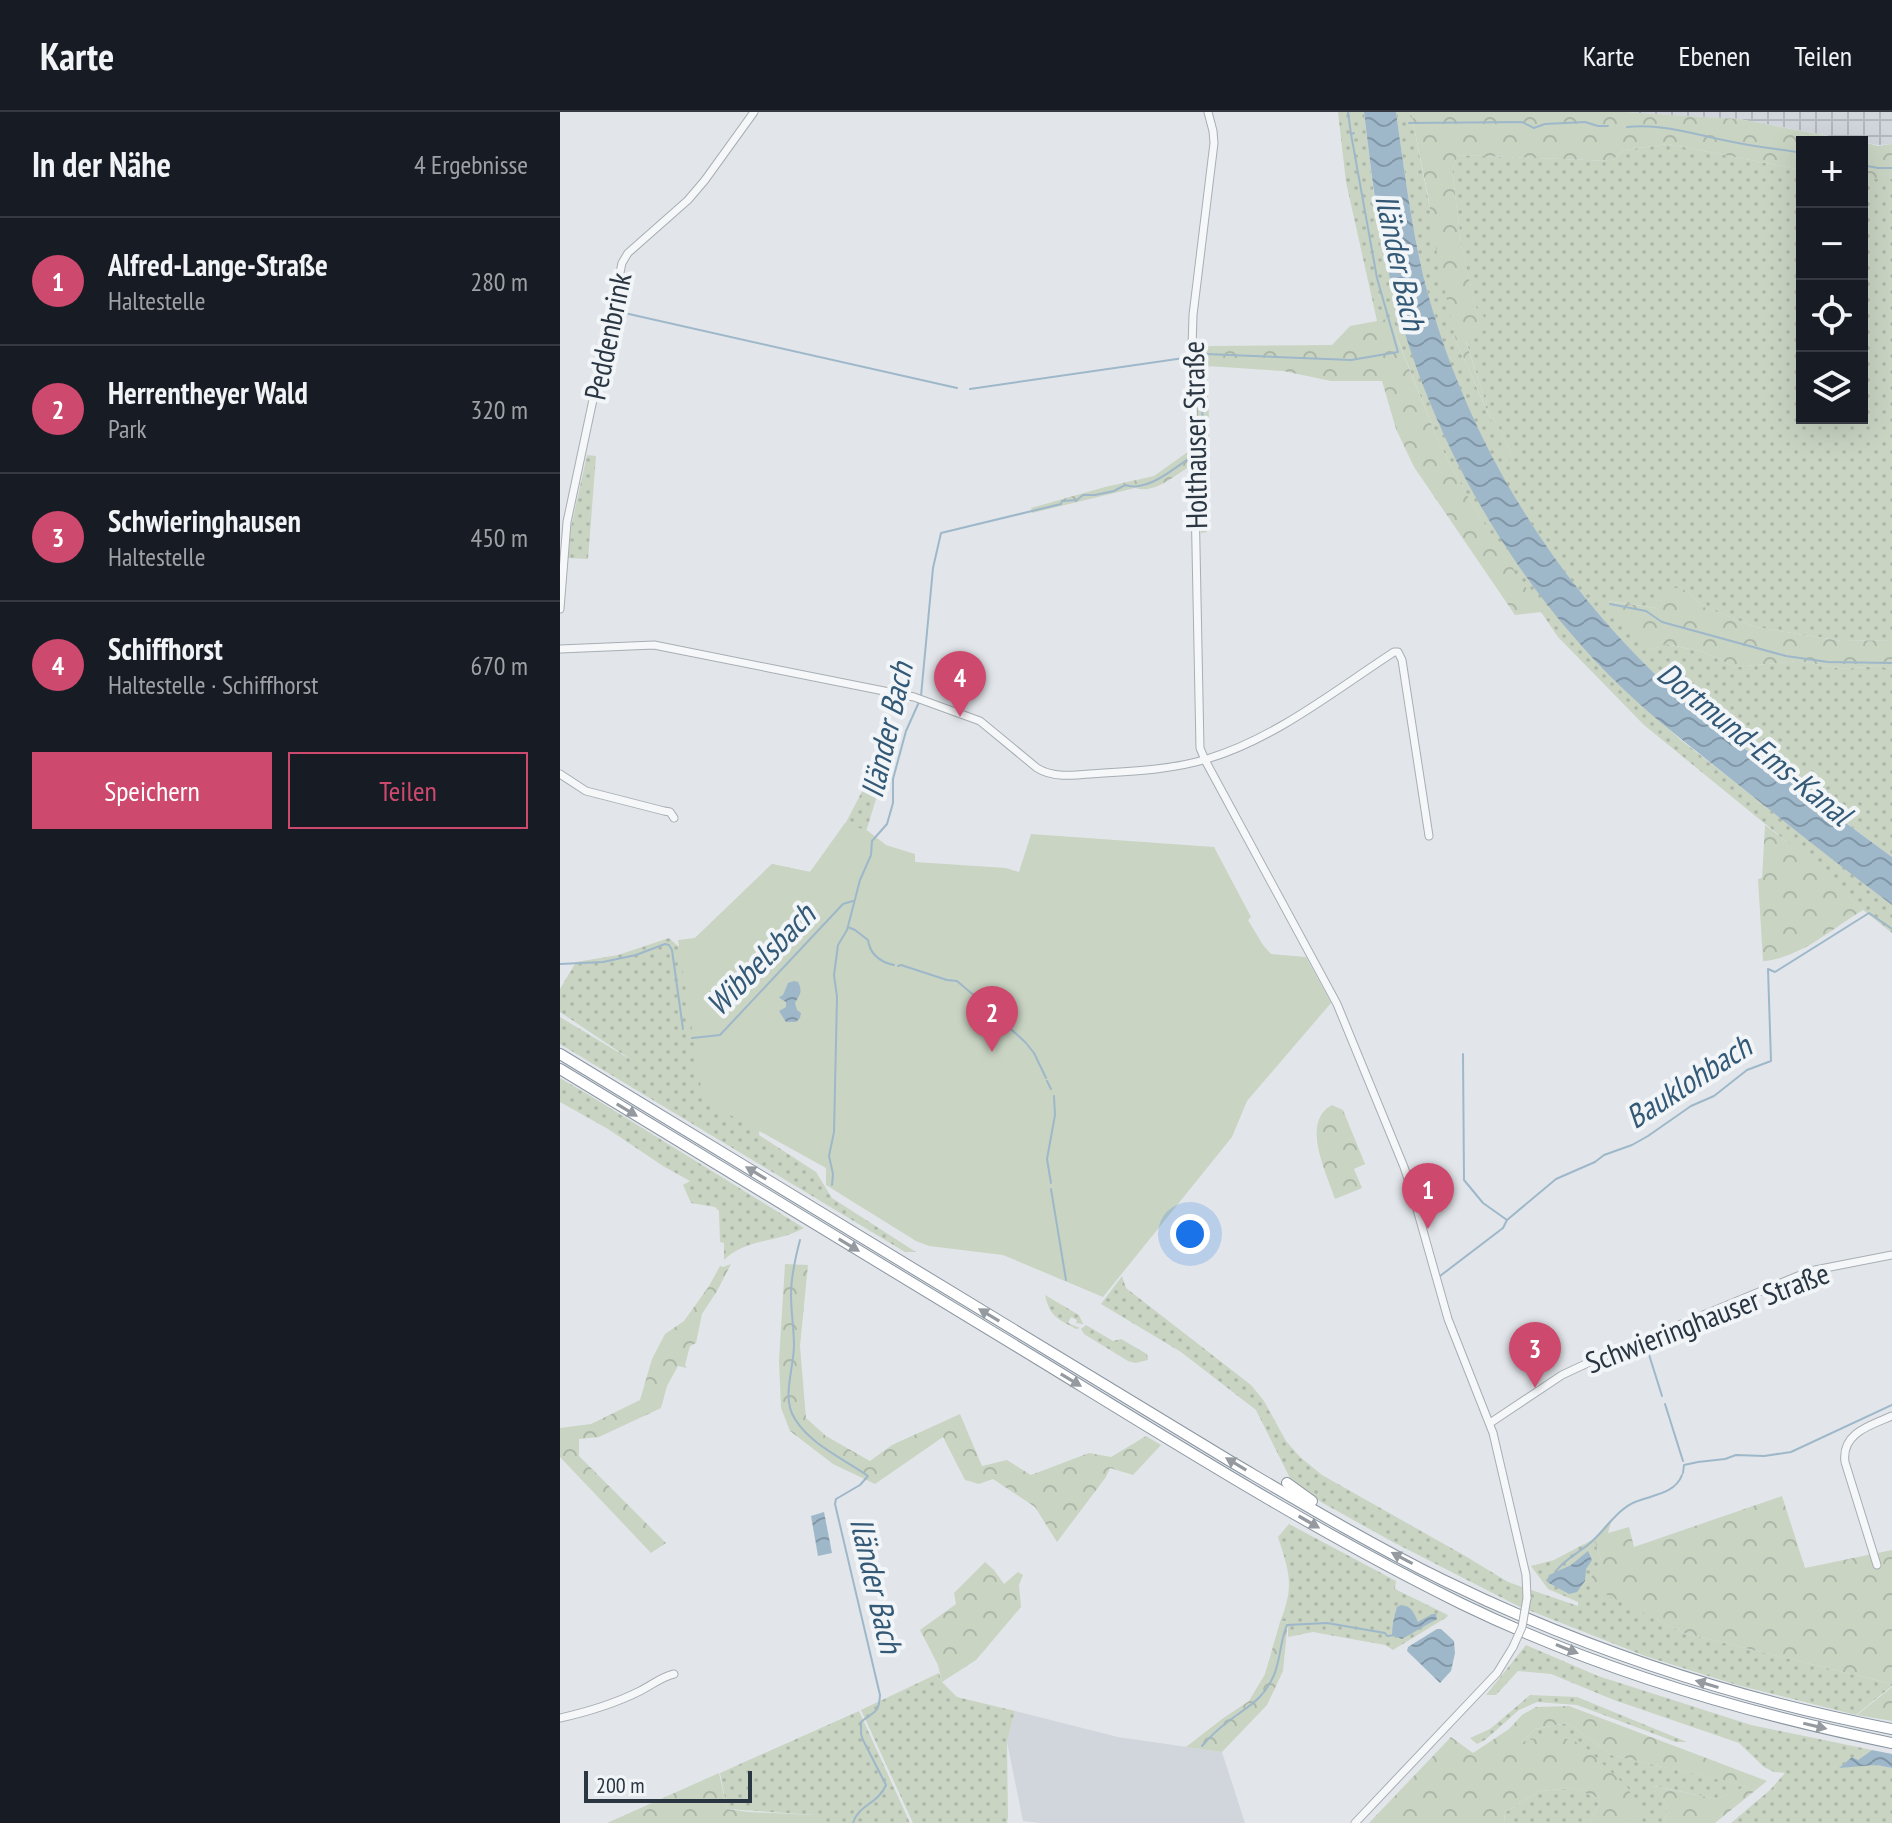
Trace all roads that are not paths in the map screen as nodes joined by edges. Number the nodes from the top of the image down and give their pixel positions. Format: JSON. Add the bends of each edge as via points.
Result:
{"nodes":[{"id":1,"x":754,"y":112,"type":"edge"},
{"id":2,"x":1208,"y":112,"type":"edge"},
{"id":3,"x":563,"y":520,"type":"edge"},
{"id":4,"x":560,"y":609,"type":"edge"},
{"id":5,"x":560,"y":649,"type":"edge"},
{"id":6,"x":1205,"y":760,"type":"junction"},
{"id":7,"x":560,"y":774,"type":"edge"},
{"id":8,"x":674,"y":818,"type":"dead end"},
{"id":9,"x":1429,"y":836,"type":"dead end"},
{"id":10,"x":560,"y":1054,"type":"edge"},
{"id":11,"x":560,"y":1069,"type":"edge"},
{"id":12,"x":881,"y":1249,"type":"junction"},
{"id":13,"x":905,"y":1252,"type":"dead end"},
{"id":14,"x":1892,"y":1255,"type":"edge"},
{"id":15,"x":1892,"y":1416,"type":"edge"},
{"id":16,"x":1490,"y":1423,"type":"junction"},
{"id":17,"x":1287,"y":1483,"type":"dead end"},
{"id":18,"x":1327,"y":1518,"type":"junction"},
{"id":19,"x":1877,"y":1565,"type":"dead end"},
{"id":20,"x":674,"y":1674,"type":"dead end"},
{"id":21,"x":560,"y":1718,"type":"edge"},
{"id":22,"x":1892,"y":1729,"type":"edge"},
{"id":23,"x":1892,"y":1743,"type":"edge"},
{"id":24,"x":1355,"y":1823,"type":"edge"}],
"edges":[{"from":1,"to":3,"type":"street","name":"Peddenbrink","via":[[699,188],[625,257]]},
{"from":2,"to":6,"type":"street","name":"Holthauser Straße","via":[[1214,143],[1192,337],[1200,748]]},
{"from":3,"to":4,"type":"street","name":"Peddenbrink"},
{"from":5,"to":6,"type":"street","via":[[663,646],[920,698],[980,721],[1037,768],[1053,774],[1127,772]]},
{"from":6,"to":9,"type":"street","via":[[1260,737],[1398,652]]},
{"from":6,"to":16,"type":"street","via":[[1337,1004],[1404,1167],[1448,1319]]},
{"from":7,"to":8,"type":"street","via":[[586,791],[670,812]]},
{"from":12,"to":10,"type":"highway","one_way":true},
{"from":11,"to":23,"type":"highway","one_way":true,"via":[[1241,1483],[1463,1604],[1679,1689]]},
{"from":12,"to":13,"type":"highway"},
{"from":18,"to":12,"type":"highway","one_way":true},
{"from":14,"to":16,"type":"street","name":"Schwieringhauser Straße","via":[[1810,1271],[1592,1361]]},
{"from":15,"to":19,"type":"street","via":[[1852,1436],[1845,1449]]},
{"from":16,"to":24,"type":"street","bridge":true,"via":[[1524,1567],[1527,1598],[1522,1627],[1497,1673]]},
{"from":17,"to":18,"type":"highway"},
{"from":22,"to":18,"type":"highway","one_way":true,"via":[[1769,1702],[1607,1651],[1441,1579]]},
{"from":20,"to":21,"type":"street","via":[[632,1695]]}]}
